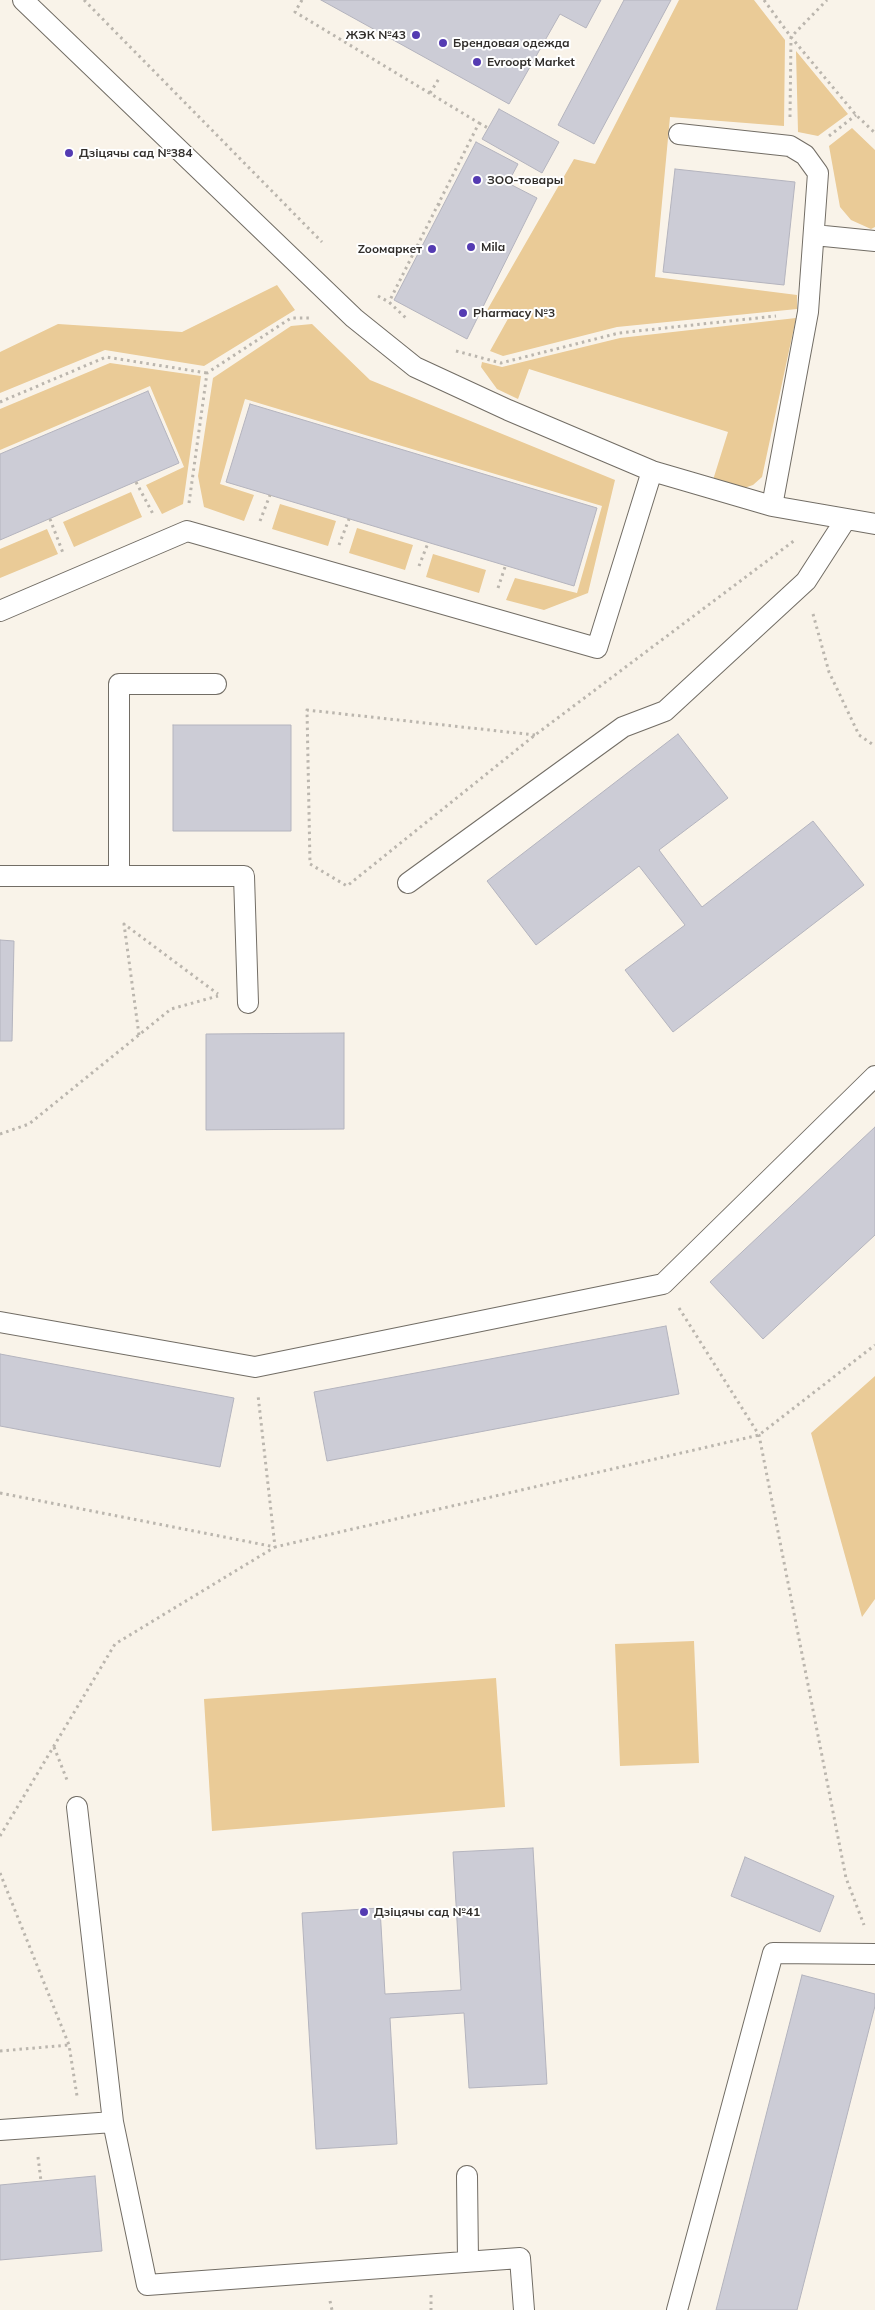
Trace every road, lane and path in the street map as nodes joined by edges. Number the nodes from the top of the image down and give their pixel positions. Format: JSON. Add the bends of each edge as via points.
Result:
{"nodes":[{"id":1,"x":23,"y":0,"type":"edge"},
{"id":2,"x":84,"y":0,"type":"edge"},
{"id":3,"x":302,"y":0,"type":"edge"},
{"id":4,"x":764,"y":0,"type":"edge"},
{"id":5,"x":827,"y":0,"type":"edge"},
{"id":6,"x":791,"y":37,"type":"junction"},
{"id":7,"x":440,"y":77,"type":"dead end"},
{"id":8,"x":430,"y":93,"type":"junction"},
{"id":9,"x":479,"y":123,"type":"junction"},
{"id":10,"x":488,"y":128,"type":"dead end"},
{"id":11,"x":875,"y":133,"type":"edge"},
{"id":12,"x":679,"y":134,"type":"dead end"},
{"id":13,"x":790,"y":146,"type":"junction"},
{"id":14,"x":438,"y":204,"type":"junction"},
{"id":15,"x":442,"y":207,"type":"dead end"},
{"id":16,"x":814,"y":235,"type":"junction"},
{"id":17,"x":875,"y":241,"type":"edge"},
{"id":18,"x":325,"y":245,"type":"dead end"},
{"id":19,"x":373,"y":294,"type":"dead end"},
{"id":20,"x":389,"y":302,"type":"junction"},
{"id":21,"x":808,"y":312,"type":"junction"},
{"id":22,"x":354,"y":318,"type":"junction"},
{"id":23,"x":415,"y":326,"type":"dead end"},
{"id":24,"x":452,"y":350,"type":"dead end"},
{"id":25,"x":207,"y":373,"type":"junction"},
{"id":26,"x":0,"y":402,"type":"edge"},
{"id":27,"x":652,"y":471,"type":"junction"},
{"id":28,"x":136,"y":482,"type":"dead end"},
{"id":29,"x":270,"y":495,"type":"dead end"},
{"id":30,"x":772,"y":506,"type":"junction"},
{"id":31,"x":188,"y":509,"type":"dead end"},
{"id":32,"x":50,"y":519,"type":"dead end"},
{"id":33,"x":349,"y":519,"type":"dead end"},
{"id":34,"x":846,"y":519,"type":"junction"},
{"id":35,"x":156,"y":522,"type":"dead end"},
{"id":36,"x":260,"y":522,"type":"dead end"},
{"id":37,"x":875,"y":524,"type":"edge"},
{"id":38,"x":428,"y":543,"type":"dead end"},
{"id":39,"x":336,"y":555,"type":"dead end"},
{"id":40,"x":65,"y":559,"type":"dead end"},
{"id":41,"x":505,"y":567,"type":"dead end"},
{"id":42,"x":418,"y":570,"type":"dead end"},
{"id":43,"x":806,"y":581,"type":"junction"},
{"id":44,"x":496,"y":594,"type":"dead end"},
{"id":45,"x":0,"y":611,"type":"edge"},
{"id":46,"x":216,"y":684,"type":"dead end"},
{"id":47,"x":535,"y":735,"type":"junction"},
{"id":48,"x":875,"y":746,"type":"edge"},
{"id":49,"x":0,"y":876,"type":"edge"},
{"id":50,"x":120,"y":876,"type":"junction"},
{"id":51,"x":408,"y":883,"type":"dead end"},
{"id":52,"x":248,"y":1003,"type":"dead end"},
{"id":53,"x":139,"y":1036,"type":"junction"},
{"id":54,"x":875,"y":1076,"type":"edge"},
{"id":55,"x":0,"y":1134,"type":"edge"},
{"id":56,"x":677,"y":1306,"type":"dead end"},
{"id":57,"x":0,"y":1322,"type":"edge"},
{"id":58,"x":875,"y":1345,"type":"edge"},
{"id":59,"x":258,"y":1398,"type":"dead end"},
{"id":60,"x":759,"y":1435,"type":"junction"},
{"id":61,"x":0,"y":1493,"type":"edge"},
{"id":62,"x":275,"y":1547,"type":"junction"},
{"id":63,"x":54,"y":1746,"type":"junction"},
{"id":64,"x":77,"y":1807,"type":"joint"},
{"id":65,"x":0,"y":1836,"type":"edge"},
{"id":66,"x":0,"y":1873,"type":"edge"},
{"id":67,"x":865,"y":1928,"type":"dead end"},
{"id":68,"x":875,"y":1954,"type":"edge"},
{"id":69,"x":69,"y":2045,"type":"junction"},
{"id":70,"x":0,"y":2051,"type":"edge"},
{"id":71,"x":113,"y":2122,"type":"junction"},
{"id":72,"x":82,"y":2125,"type":"junction"},
{"id":73,"x":0,"y":2130,"type":"edge"},
{"id":74,"x":38,"y":2155,"type":"dead end"},
{"id":75,"x":467,"y":2176,"type":"dead end"},
{"id":76,"x":41,"y":2181,"type":"dead end"},
{"id":77,"x":468,"y":2261,"type":"junction"},
{"id":78,"x":330,"y":2301,"type":"dead end"},
{"id":79,"x":332,"y":2310,"type":"edge"},
{"id":80,"x":524,"y":2310,"type":"edge"},
{"id":81,"x":677,"y":2310,"type":"edge"}],
"edges":[{"from":1,"to":22,"type":"lane"},
{"from":2,"to":18,"type":"path"},
{"from":3,"to":8,"type":"path","via":[[295,12]]},
{"from":4,"to":6,"type":"path"},
{"from":5,"to":6,"type":"path"},
{"from":6,"to":11,"type":"path"},
{"from":6,"to":13,"type":"path"},
{"from":7,"to":8,"type":"path"},
{"from":8,"to":9,"type":"path"},
{"from":9,"to":10,"type":"path"},
{"from":9,"to":14,"type":"path"},
{"from":12,"to":13,"type":"lane"},
{"from":13,"to":16,"type":"lane","via":[[805,155],[818,173]]},
{"from":14,"to":15,"type":"path"},
{"from":14,"to":20,"type":"path"},
{"from":16,"to":17,"type":"lane"},
{"from":16,"to":21,"type":"lane"},
{"from":19,"to":20,"type":"path"},
{"from":20,"to":23,"type":"path"},
{"from":21,"to":24,"type":"path","via":[[619,333],[501,363]]},
{"from":21,"to":30,"type":"lane"},
{"from":22,"to":25,"type":"path","via":[[291,318]]},
{"from":22,"to":27,"type":"lane","via":[[415,367]]},
{"from":25,"to":26,"type":"path","via":[[106,357]]},
{"from":25,"to":31,"type":"path"},
{"from":27,"to":30,"type":"lane"},
{"from":27,"to":45,"type":"lane","via":[[598,648],[187,531]]},
{"from":28,"to":35,"type":"path"},
{"from":29,"to":36,"type":"path"},
{"from":30,"to":34,"type":"lane"},
{"from":32,"to":40,"type":"path"},
{"from":33,"to":39,"type":"path"},
{"from":34,"to":37,"type":"lane"},
{"from":34,"to":43,"type":"lane"},
{"from":38,"to":42,"type":"path"},
{"from":41,"to":44,"type":"path"},
{"from":43,"to":47,"type":"path","via":[[797,539]]},
{"from":43,"to":48,"type":"path","via":[[829,672],[859,735]]},
{"from":43,"to":51,"type":"lane","via":[[665,711],[623,727]]},
{"from":46,"to":50,"type":"lane","via":[[120,684]]},
{"from":47,"to":47,"type":"path","via":[[346,886],[310,864],[307,710]]},
{"from":49,"to":50,"type":"lane"},
{"from":50,"to":52,"type":"lane","via":[[244,876]]},
{"from":53,"to":53,"type":"path","via":[[171,1009],[220,996],[124,924]]},
{"from":53,"to":55,"type":"path","via":[[28,1124]]},
{"from":54,"to":57,"type":"lane","via":[[664,1284],[255,1367]]},
{"from":56,"to":60,"type":"path"},
{"from":58,"to":60,"type":"path"},
{"from":59,"to":62,"type":"path"},
{"from":60,"to":62,"type":"path"},
{"from":60,"to":67,"type":"path","via":[[846,1878]]},
{"from":61,"to":62,"type":"path"},
{"from":62,"to":63,"type":"path","via":[[115,1644]]},
{"from":63,"to":64,"type":"path"},
{"from":63,"to":65,"type":"path"},
{"from":64,"to":71,"type":"lane"},
{"from":66,"to":69,"type":"path"},
{"from":68,"to":81,"type":"lane","via":[[774,1952]]},
{"from":69,"to":70,"type":"path"},
{"from":69,"to":72,"type":"path"},
{"from":71,"to":72,"type":"lane"},
{"from":71,"to":77,"type":"lane","via":[[147,2285]]},
{"from":72,"to":73,"type":"lane"},
{"from":74,"to":76,"type":"path"},
{"from":75,"to":77,"type":"lane"},
{"from":77,"to":80,"type":"lane","via":[[520,2258]]},
{"from":78,"to":79,"type":"path"}]}
